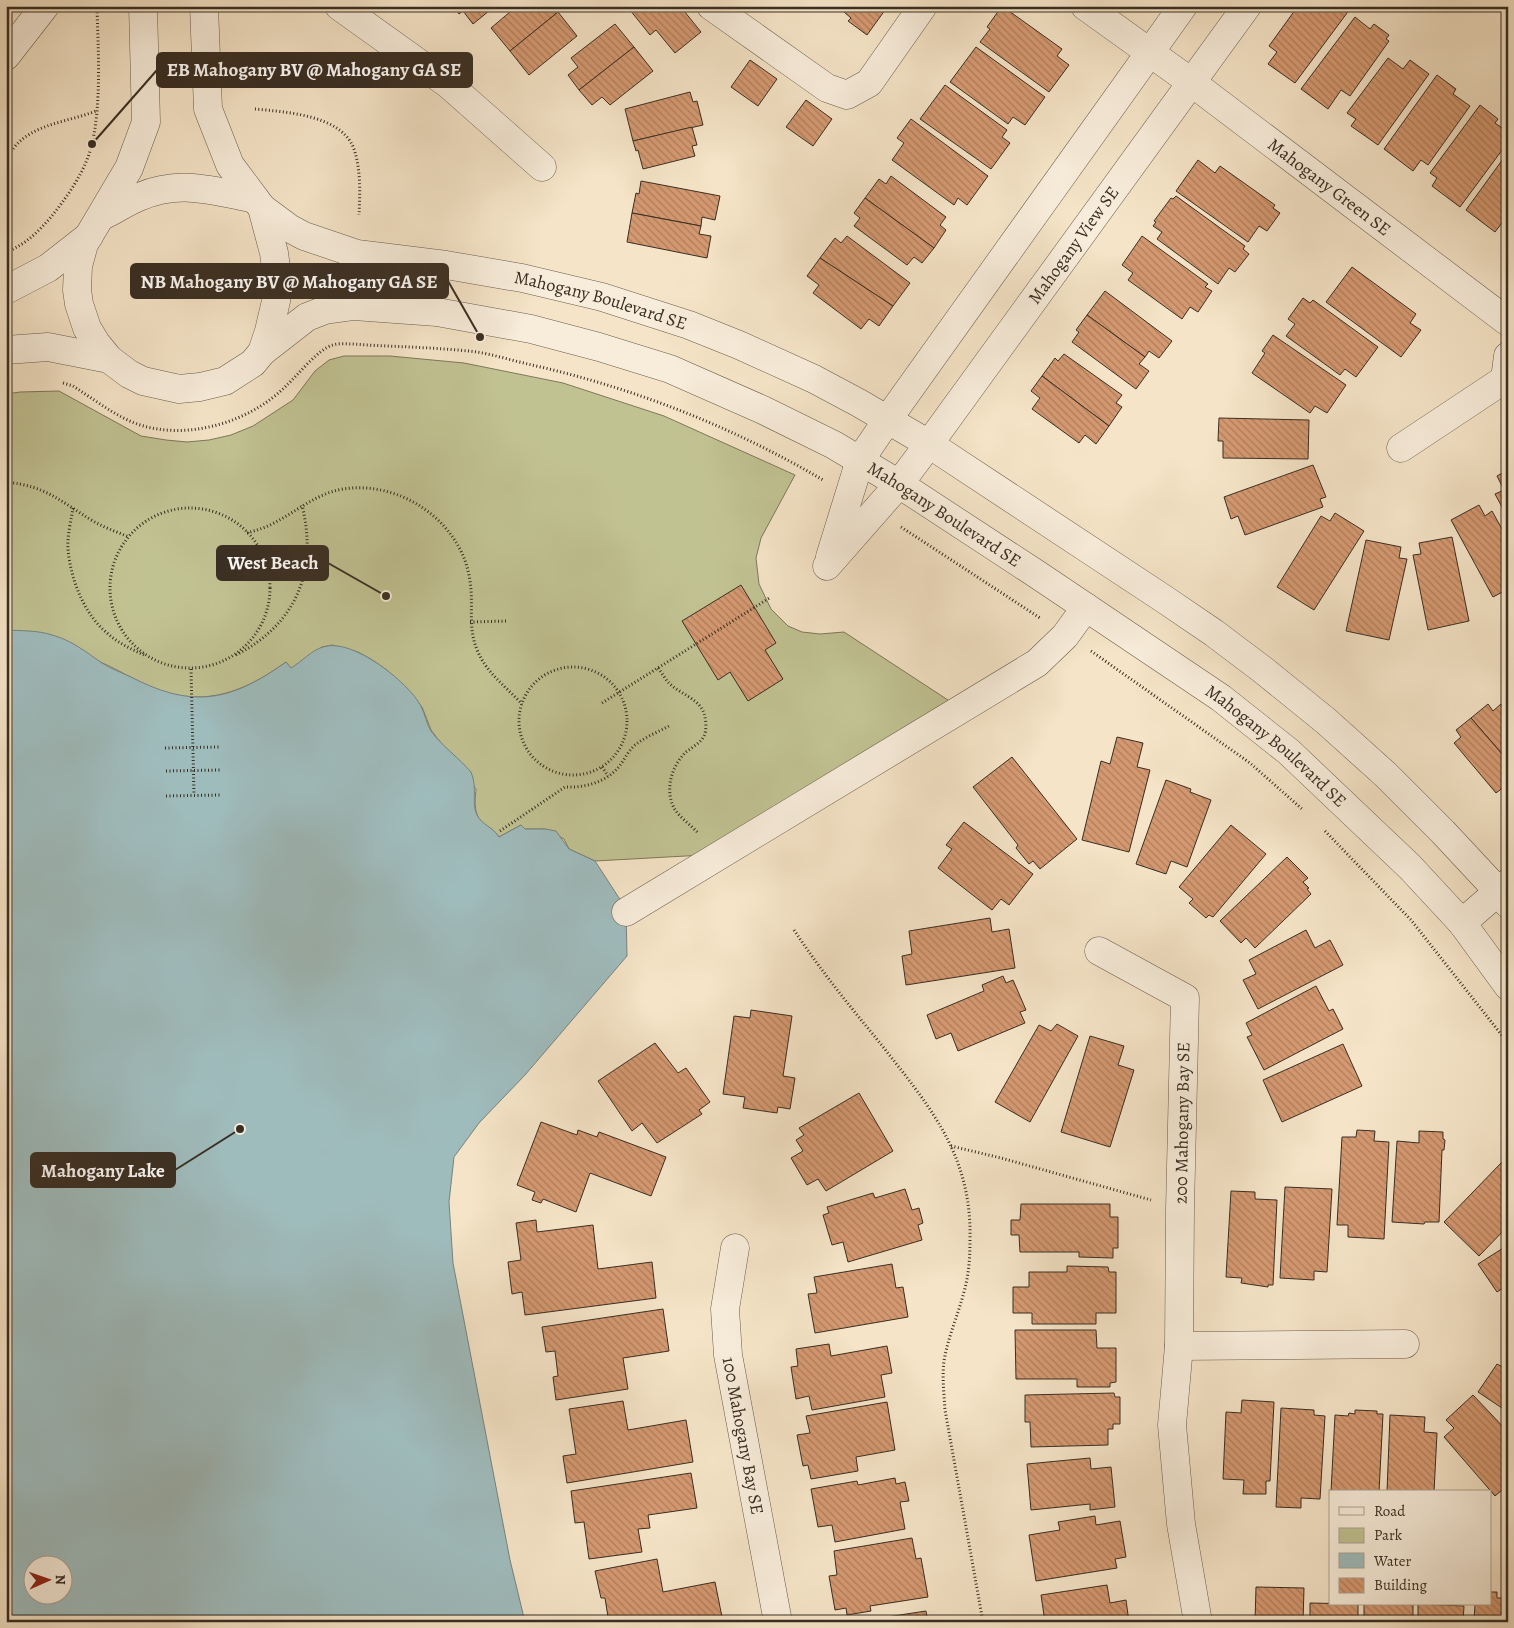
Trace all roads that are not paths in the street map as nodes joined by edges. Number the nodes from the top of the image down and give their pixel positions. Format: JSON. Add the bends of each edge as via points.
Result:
{"nodes":[{"id":1,"x":45,"y":6,"type":"edge"},
{"id":2,"x":142,"y":6,"type":"edge"},
{"id":3,"x":204,"y":6,"type":"edge"},
{"id":4,"x":339,"y":6,"type":"edge"},
{"id":5,"x":711,"y":6,"type":"edge"},
{"id":6,"x":923,"y":6,"type":"edge"},
{"id":7,"x":1085,"y":6,"type":"edge"},
{"id":8,"x":1183,"y":6,"type":"edge"},
{"id":9,"x":1247,"y":6,"type":"edge"},
{"id":10,"x":1149,"y":53,"type":"junction"},
{"id":11,"x":6,"y":56,"type":"edge"},
{"id":12,"x":1191,"y":82,"type":"junction"},
{"id":13,"x":542,"y":167,"type":"dead end"},
{"id":14,"x":259,"y":204,"type":"junction"},
{"id":15,"x":95,"y":226,"type":"junction"},
{"id":16,"x":6,"y":290,"type":"edge"},
{"id":17,"x":1508,"y":322,"type":"edge"},
{"id":18,"x":6,"y":350,"type":"edge"},
{"id":19,"x":262,"y":352,"type":"junction"},
{"id":20,"x":1508,"y":356,"type":"edge"},
{"id":21,"x":109,"y":359,"type":"junction"},
{"id":22,"x":888,"y":419,"type":"junction"},
{"id":23,"x":929,"y":444,"type":"junction"},
{"id":24,"x":1401,"y":448,"type":"dead end"},
{"id":25,"x":860,"y":460,"type":"junction"},
{"id":26,"x":899,"y":484,"type":"junction"},
{"id":27,"x":1086,"y":607,"type":"junction"},
{"id":28,"x":1505,"y":893,"type":"edge"},
{"id":29,"x":626,"y":912,"type":"dead end"},
{"id":30,"x":1462,"y":923,"type":"junction"},
{"id":31,"x":1099,"y":951,"type":"dead end"},
{"id":32,"x":1508,"y":986,"type":"edge"},
{"id":33,"x":735,"y":1248,"type":"dead end"},
{"id":34,"x":1405,"y":1344,"type":"dead end"},
{"id":35,"x":1179,"y":1346,"type":"junction"},
{"id":36,"x":778,"y":1622,"type":"edge"},
{"id":37,"x":1198,"y":1622,"type":"edge"}],
"edges":[{"from":1,"to":11,"type":"street"},
{"from":2,"to":15,"type":"street","via":[[146,122],[129,168]]},
{"from":3,"to":14,"type":"street","via":[[208,109],[230,165]]},
{"from":4,"to":13,"type":"street","via":[[448,84]]},
{"from":5,"to":6,"type":"street","via":[[827,88],[848,95],[869,83]]},
{"from":7,"to":10,"type":"street","name":"Mahogany Green SE"},
{"from":8,"to":10,"type":"street"},
{"from":9,"to":12,"type":"street","name":"Mahogany View SE"},
{"from":10,"to":12,"type":"street","name":"Mahogany Green SE"},
{"from":10,"to":22,"type":"street"},
{"from":12,"to":17,"type":"street","name":"Mahogany Green SE"},
{"from":12,"to":23,"type":"street","name":"Mahogany View SE"},
{"from":14,"to":15,"type":"street","via":[[216,190],[176,187],[140,196]]},
{"from":14,"to":19,"type":"street","via":[[274,252],[277,275],[274,313]]},
{"from":14,"to":22,"type":"street","name":"Mahogany Boulevard SE","via":[[304,236],[356,254],[522,278],[602,297],[689,325],[814,379]]},
{"from":15,"to":16,"type":"street","via":[[48,268]]},
{"from":15,"to":21,"type":"street","via":[[78,266],[79,304],[87,328]]},
{"from":18,"to":21,"type":"street","via":[[48,347]]},
{"from":19,"to":21,"type":"street","name":"Mahogany Boulevard SE","via":[[253,363],[225,380],[179,389],[143,381]]},
{"from":19,"to":25,"type":"street","name":"Mahogany Boulevard SE","via":[[306,317],[324,310],[354,306],[437,312],[531,330],[670,369],[763,410]]},
{"from":20,"to":24,"type":"street","via":[[1505,379]]},
{"from":22,"to":23,"type":"street","name":"Mahogany Boulevard SE"},
{"from":22,"to":25,"type":"street"},
{"from":23,"to":26,"type":"street","name":"Mahogany View SE"},
{"from":23,"to":28,"type":"street","name":"Mahogany Boulevard SE","via":[[1164,599],[1263,670],[1386,775]]},
{"from":25,"to":26,"type":"street","name":"Mahogany Boulevard SE"},
{"from":25,"to":26,"type":"street","name":"Mahogany View SE","via":[[827,566]]},
{"from":26,"to":27,"type":"street","name":"Mahogany Boulevard SE"},
{"from":27,"to":29,"type":"street","via":[[1066,636],[1037,664]]},
{"from":27,"to":30,"type":"street","name":"Mahogany Boulevard SE","via":[[1221,698],[1288,752],[1389,847]]},
{"from":28,"to":30,"type":"street"},
{"from":30,"to":32,"type":"street","name":"Mahogany Boulevard SE"},
{"from":31,"to":35,"type":"street","name":"200 Mahogany Bay SE","via":[[1185,998]]},
{"from":33,"to":36,"type":"street","name":"100 Mahogany Bay SE","via":[[725,1310],[728,1355]]},
{"from":34,"to":35,"type":"street"},
{"from":35,"to":37,"type":"street","name":"200 Mahogany Bay SE","via":[[1172,1425],[1181,1524]]}]}
